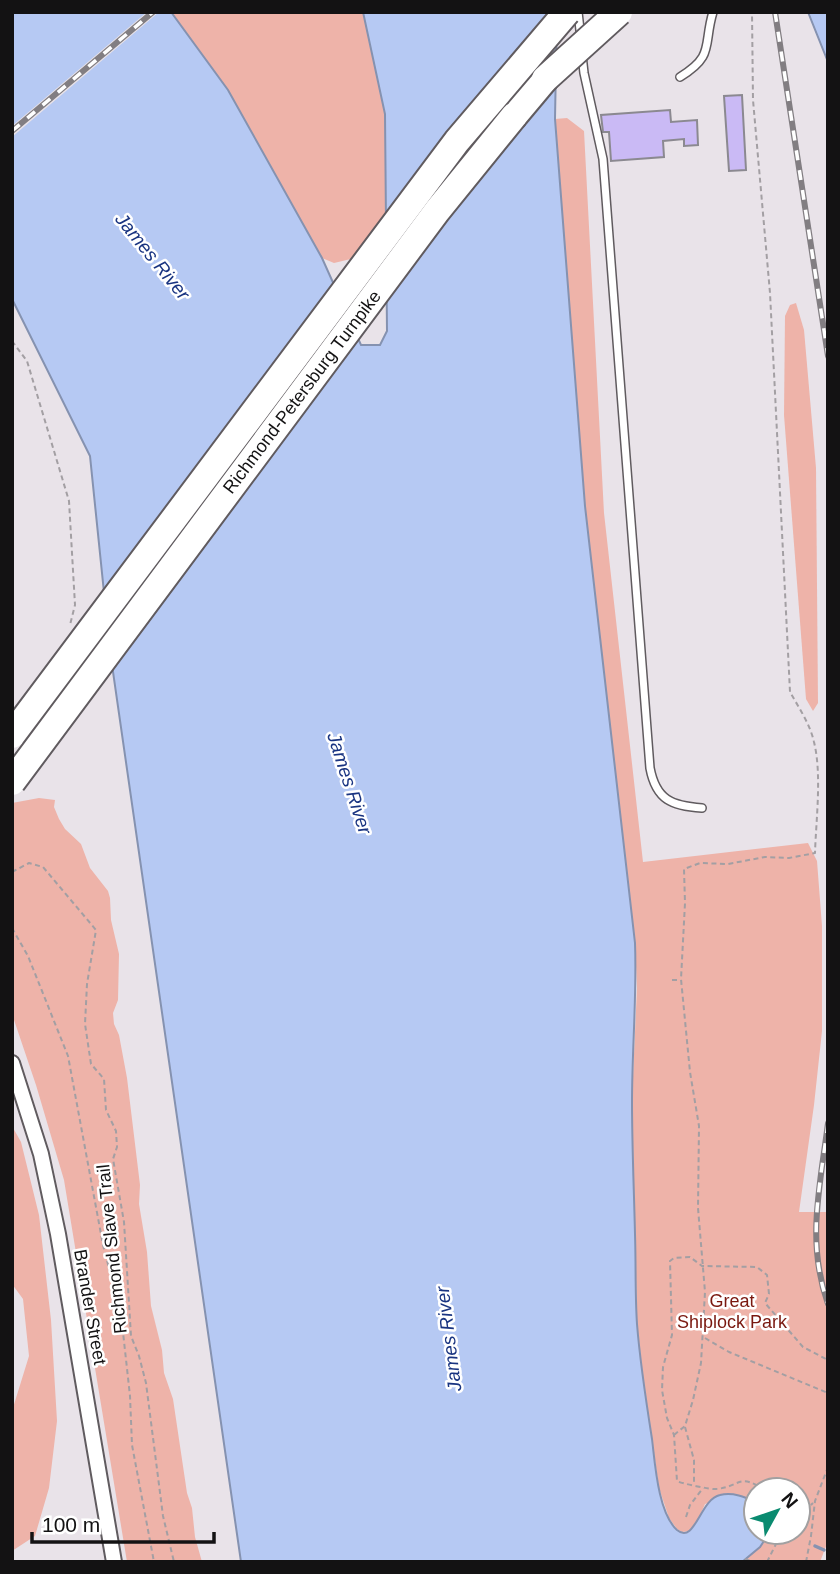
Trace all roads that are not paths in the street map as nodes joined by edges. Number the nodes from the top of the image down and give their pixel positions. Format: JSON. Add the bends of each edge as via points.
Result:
{"nodes":[{"id":1,"x":568,"y":12,"type":"edge"},
{"id":2,"x":578,"y":12,"type":"edge"},
{"id":3,"x":604,"y":12,"type":"edge"},
{"id":4,"x":619,"y":12,"type":"edge"},
{"id":5,"x":713,"y":12,"type":"edge"},
{"id":6,"x":680,"y":77,"type":"dead end"},
{"id":7,"x":545,"y":79,"type":"junction"},
{"id":8,"x":12,"y":735,"type":"edge"},
{"id":9,"x":12,"y":782,"type":"edge"},
{"id":10,"x":702,"y":807,"type":"dead end"},
{"id":11,"x":12,"y":1063,"type":"edge"},
{"id":12,"x":114,"y":1562,"type":"edge"}],
"edges":[{"from":1,"to":8,"type":"highway","name":"Richmond-Petersburg Turnpike","bridge":true,"via":[[457,141]]},
{"from":2,"to":10,"type":"lane","via":[[584,73],[603,159],[650,768],[658,792],[667,800],[681,807]]},
{"from":3,"to":7,"type":"highway","name":"Richmond-Petersburg Turnpike","bridge":true},
{"from":4,"to":7,"type":"highway","bridge":true},
{"from":5,"to":6,"type":"lane","via":[[701,62]]},
{"from":7,"to":9,"type":"highway","name":"Richmond-Petersburg Turnpike","bridge":true,"via":[[437,211]]},
{"from":11,"to":12,"type":"street","name":"Brander Street","via":[[41,1154],[58,1234]]}]}
